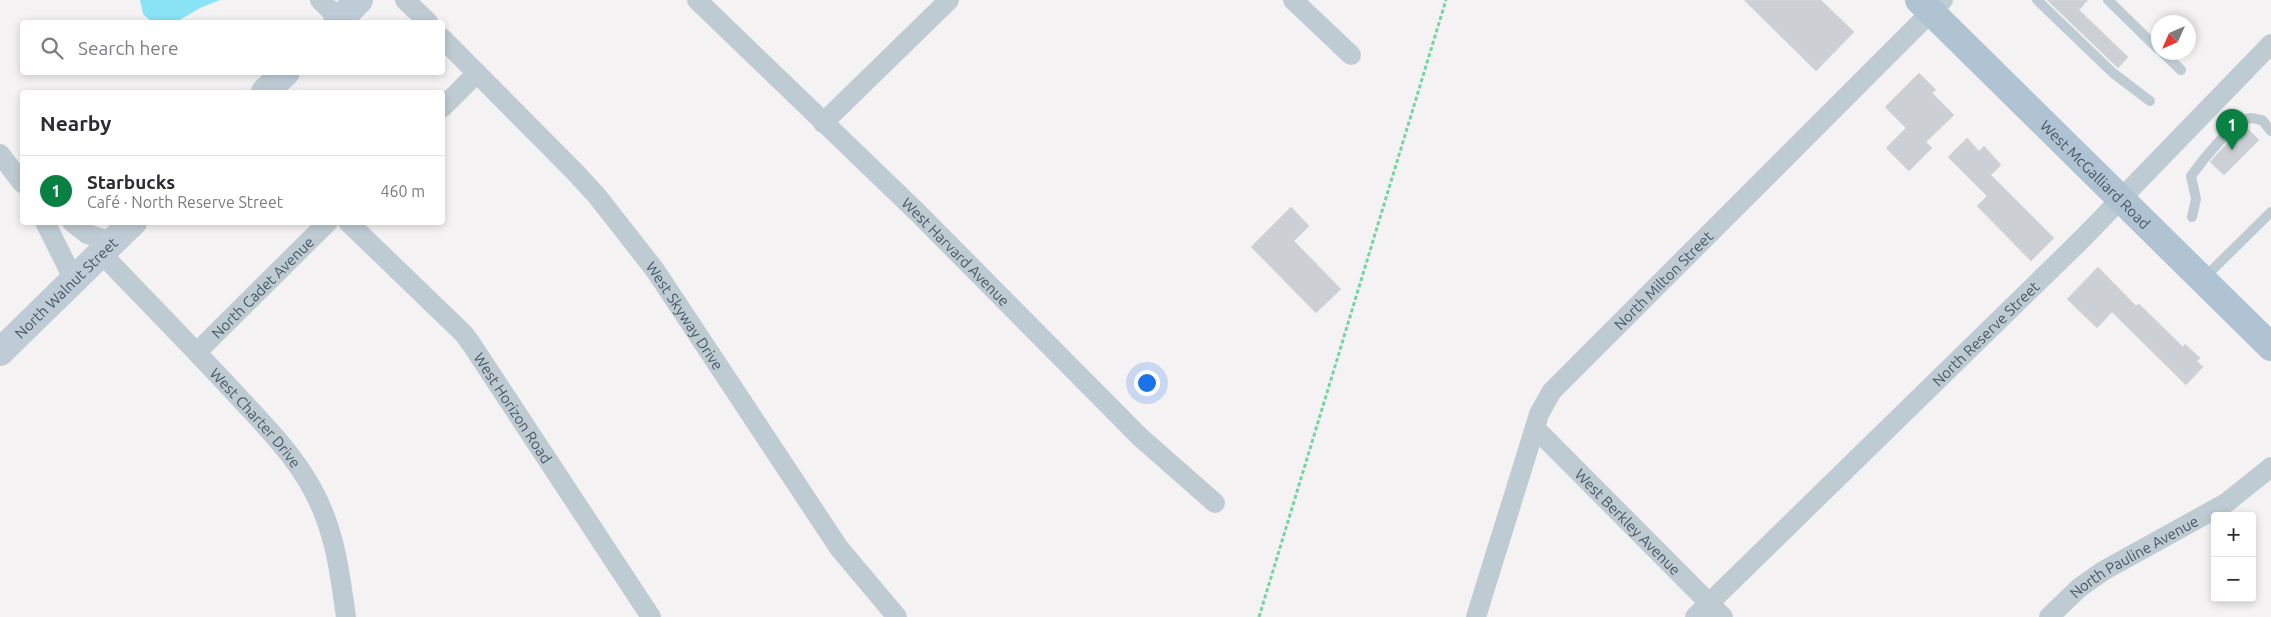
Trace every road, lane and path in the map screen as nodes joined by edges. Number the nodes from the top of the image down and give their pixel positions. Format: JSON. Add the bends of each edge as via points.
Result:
{"nodes":[{"id":1,"x":320,"y":0,"type":"edge"},
{"id":2,"x":359,"y":0,"type":"edge"},
{"id":3,"x":405,"y":0,"type":"edge"},
{"id":4,"x":698,"y":0,"type":"edge"},
{"id":5,"x":949,"y":0,"type":"edge"},
{"id":6,"x":1293,"y":0,"type":"edge"},
{"id":7,"x":1446,"y":0,"type":"edge"},
{"id":8,"x":2038,"y":0,"type":"edge"},
{"id":9,"x":2108,"y":0,"type":"edge"},
{"id":10,"x":1931,"y":4,"type":"edge"},
{"id":11,"x":337,"y":20,"type":"edge"},
{"id":12,"x":339,"y":20,"type":"edge"},
{"id":13,"x":426,"y":20,"type":"edge"},
{"id":14,"x":445,"y":41,"type":"edge"},
{"id":15,"x":2151,"y":42,"type":"edge"},
{"id":16,"x":2271,"y":44,"type":"edge"},
{"id":17,"x":1351,"y":55,"type":"dead end"},
{"id":18,"x":2170,"y":60,"type":"edge"},
{"id":19,"x":2180,"y":70,"type":"dead end"},
{"id":20,"x":477,"y":73,"type":"junction"},
{"id":21,"x":283,"y":75,"type":"edge"},
{"id":22,"x":267,"y":90,"type":"edge"},
{"id":23,"x":2150,"y":101,"type":"dead end"},
{"id":24,"x":445,"y":105,"type":"edge"},
{"id":25,"x":823,"y":123,"type":"junction"},
{"id":26,"x":2271,"y":131,"type":"edge"},
{"id":27,"x":0,"y":154,"type":"edge"},
{"id":28,"x":20,"y":179,"type":"edge"},
{"id":29,"x":2121,"y":199,"type":"junction"},
{"id":30,"x":2271,"y":212,"type":"edge"},
{"id":31,"x":2192,"y":218,"type":"dead end"},
{"id":32,"x":46,"y":225,"type":"edge"},
{"id":33,"x":76,"y":225,"type":"edge"},
{"id":34,"x":130,"y":225,"type":"edge"},
{"id":35,"x":325,"y":225,"type":"edge"},
{"id":36,"x":351,"y":225,"type":"edge"},
{"id":37,"x":107,"y":248,"type":"junction"},
{"id":38,"x":74,"y":280,"type":"junction"},
{"id":39,"x":2203,"y":280,"type":"junction"},
{"id":40,"x":2271,"y":347,"type":"edge"},
{"id":41,"x":0,"y":352,"type":"edge"},
{"id":42,"x":197,"y":352,"type":"junction"},
{"id":43,"x":1535,"y":428,"type":"junction"},
{"id":44,"x":2271,"y":467,"type":"edge"},
{"id":45,"x":1215,"y":503,"type":"dead end"},
{"id":46,"x":1709,"y":612,"type":"edge"},
{"id":47,"x":346,"y":617,"type":"edge"},
{"id":48,"x":652,"y":617,"type":"edge"},
{"id":49,"x":897,"y":617,"type":"edge"},
{"id":50,"x":1260,"y":617,"type":"edge"},
{"id":51,"x":1476,"y":617,"type":"edge"},
{"id":52,"x":2049,"y":617,"type":"edge"}],
"edges":[{"from":1,"to":11,"type":"street"},
{"from":2,"to":12,"type":"main road"},
{"from":3,"to":13,"type":"street"},
{"from":4,"to":25,"type":"street","name":"West Harvard Avenue"},
{"from":5,"to":25,"type":"street"},
{"from":6,"to":17,"type":"street"},
{"from":7,"to":50,"type":"path"},
{"from":8,"to":23,"type":"lane","via":[[2112,73]]},
{"from":9,"to":15,"type":"lane"},
{"from":10,"to":29,"type":"main road","name":"West McGalliard Road"},
{"from":10,"to":43,"type":"street","name":"North Milton Street","via":[[1552,392]]},
{"from":14,"to":20,"type":"street","name":"West Skyway Drive"},
{"from":16,"to":29,"type":"street","name":"North Reserve Street"},
{"from":18,"to":19,"type":"lane"},
{"from":20,"to":24,"type":"street"},
{"from":20,"to":49,"type":"street","name":"West Skyway Drive","via":[[591,190],[655,270],[839,548]]},
{"from":21,"to":22,"type":"main road"},
{"from":25,"to":45,"type":"street","name":"West Harvard Avenue","via":[[918,213],[1140,437]]},
{"from":26,"to":31,"type":"lane","via":[[2262,120],[2250,118],[2239,124],[2207,155],[2191,176],[2196,199]]},
{"from":27,"to":28,"type":"street"},
{"from":29,"to":39,"type":"main road","name":"West McGalliard Road"},
{"from":29,"to":46,"type":"street","name":"North Reserve Street"},
{"from":30,"to":39,"type":"lane"},
{"from":32,"to":38,"type":"street"},
{"from":33,"to":37,"type":"street"},
{"from":34,"to":37,"type":"main road","name":"North Walnut Street"},
{"from":35,"to":42,"type":"street","name":"North Cadet Avenue"},
{"from":36,"to":48,"type":"street","name":"West Horizon Road","via":[[464,334]]},
{"from":37,"to":38,"type":"main road","name":"North Walnut Street"},
{"from":37,"to":42,"type":"street","name":"West Charter Drive"},
{"from":38,"to":41,"type":"main road","name":"North Walnut Street"},
{"from":39,"to":40,"type":"main road","name":"West McGalliard Road"},
{"from":42,"to":47,"type":"street","name":"West Charter Drive","via":[[283,445],[308,480],[334,542]]},
{"from":43,"to":46,"type":"street","name":"West Berkley Avenue"},
{"from":43,"to":51,"type":"street","name":"North Milton Street"},
{"from":44,"to":52,"type":"street","name":"North Pauline Avenue","via":[[2226,503],[2103,571],[2079,588]]}]}
